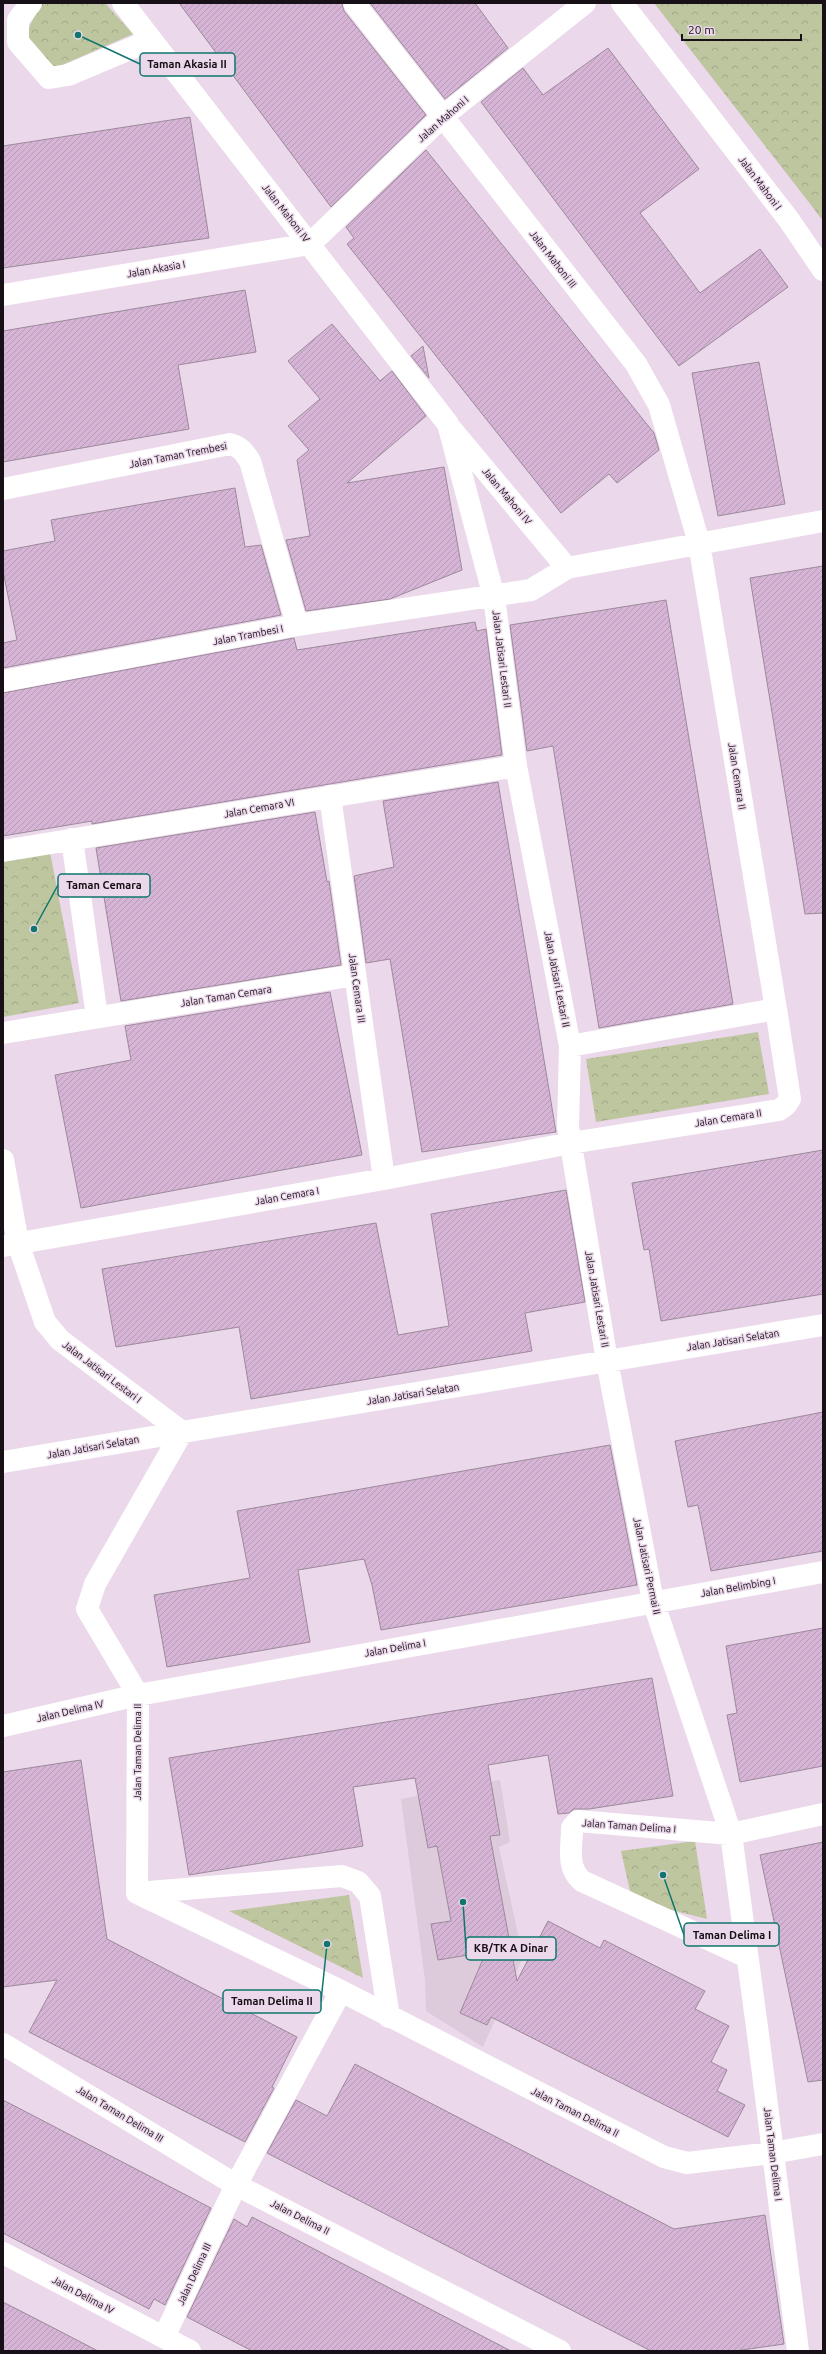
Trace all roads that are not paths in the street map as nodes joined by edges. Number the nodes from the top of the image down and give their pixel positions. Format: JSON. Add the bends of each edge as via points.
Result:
{"nodes":[{"id":1,"x":31,"y":3,"type":"edge"},
{"id":2,"x":123,"y":3,"type":"edge"},
{"id":3,"x":354,"y":3,"type":"edge"},
{"id":4,"x":584,"y":3,"type":"edge"},
{"id":5,"x":622,"y":3,"type":"edge"},
{"id":6,"x":151,"y":40,"type":"junction"},
{"id":7,"x":442,"y":117,"type":"junction"},
{"id":8,"x":310,"y":244,"type":"junction"},
{"id":9,"x":823,"y":270,"type":"edge"},
{"id":10,"x":3,"y":295,"type":"edge"},
{"id":11,"x":448,"y":424,"type":"junction"},
{"id":12,"x":3,"y":489,"type":"edge"},
{"id":13,"x":823,"y":521,"type":"edge"},
{"id":14,"x":699,"y":543,"type":"junction"},
{"id":15,"x":567,"y":568,"type":"junction"},
{"id":16,"x":494,"y":597,"type":"junction"},
{"id":17,"x":297,"y":625,"type":"junction"},
{"id":18,"x":3,"y":681,"type":"edge"},
{"id":19,"x":516,"y":766,"type":"junction"},
{"id":20,"x":330,"y":796,"type":"junction"},
{"id":21,"x":72,"y":840,"type":"junction"},
{"id":22,"x":3,"y":852,"type":"edge"},
{"id":23,"x":356,"y":975,"type":"junction"},
{"id":24,"x":776,"y":1009,"type":"junction"},
{"id":25,"x":97,"y":1016,"type":"junction"},
{"id":26,"x":3,"y":1033,"type":"edge"},
{"id":27,"x":570,"y":1046,"type":"junction"},
{"id":28,"x":570,"y":1143,"type":"junction"},
{"id":29,"x":3,"y":1160,"type":"edge"},
{"id":30,"x":384,"y":1179,"type":"junction"},
{"id":31,"x":11,"y":1245,"type":"edge"},
{"id":32,"x":823,"y":1325,"type":"edge"},
{"id":33,"x":608,"y":1361,"type":"junction"},
{"id":34,"x":182,"y":1432,"type":"junction"},
{"id":35,"x":3,"y":1462,"type":"edge"},
{"id":36,"x":823,"y":1572,"type":"edge"},
{"id":37,"x":653,"y":1602,"type":"junction"},
{"id":38,"x":138,"y":1695,"type":"junction"},
{"id":39,"x":3,"y":1726,"type":"edge"},
{"id":40,"x":823,"y":1814,"type":"edge"},
{"id":41,"x":731,"y":1834,"type":"junction"},
{"id":42,"x":137,"y":1893,"type":"junction"},
{"id":43,"x":747,"y":1957,"type":"junction"},
{"id":44,"x":341,"y":1991,"type":"junction"},
{"id":45,"x":389,"y":2017,"type":"junction"},
{"id":46,"x":3,"y":2044,"type":"edge"},
{"id":47,"x":823,"y":2144,"type":"edge"},
{"id":48,"x":772,"y":2153,"type":"junction"},
{"id":49,"x":236,"y":2184,"type":"junction"},
{"id":50,"x":3,"y":2253,"type":"edge"},
{"id":51,"x":164,"y":2337,"type":"junction"},
{"id":52,"x":190,"y":2351,"type":"edge"},
{"id":53,"x":560,"y":2351,"type":"edge"},
{"id":54,"x":798,"y":2351,"type":"edge"}],
"edges":[{"from":1,"to":6,"type":"street","via":[[18,20],[18,42],[49,78],[68,75]]},
{"from":2,"to":6,"type":"street","name":"Jalan Mahoni IV"},
{"from":3,"to":7,"type":"street","name":"Jalan Mahoni III"},
{"from":4,"to":7,"type":"street","name":"Jalan Mahoni I"},
{"from":5,"to":9,"type":"street","name":"Jalan Mahoni I","via":[[789,220]]},
{"from":6,"to":8,"type":"street","name":"Jalan Mahoni IV"},
{"from":7,"to":8,"type":"street","name":"Jalan Mahoni I"},
{"from":7,"to":14,"type":"street","name":"Jalan Mahoni III","via":[[646,379],[658,405]]},
{"from":8,"to":10,"type":"street","name":"Jalan Akasia I"},
{"from":8,"to":11,"type":"street","name":"Jalan Mahoni IV"},
{"from":11,"to":15,"type":"street","name":"Jalan Mahoni IV"},
{"from":11,"to":16,"type":"street","name":"Jalan Mahoni IV"},
{"from":12,"to":17,"type":"street","name":"Jalan Taman Trembesi","via":[[230,444],[238,446],[250,461]]},
{"from":13,"to":14,"type":"street"},
{"from":14,"to":15,"type":"street"},
{"from":14,"to":24,"type":"street","name":"Jalan Cemara II"},
{"from":15,"to":16,"type":"street","via":[[532,590]]},
{"from":16,"to":17,"type":"street","name":"Jalan Trambesi I"},
{"from":16,"to":19,"type":"street","name":"Jalan Jatisari Lestari II"},
{"from":17,"to":18,"type":"street","name":"Jalan Trambesi I"},
{"from":19,"to":20,"type":"street","name":"Jalan Cemara VI"},
{"from":19,"to":27,"type":"street","name":"Jalan Jatisari Lestari II"},
{"from":20,"to":21,"type":"street","name":"Jalan Cemara VI"},
{"from":20,"to":23,"type":"street","name":"Jalan Cemara III"},
{"from":21,"to":22,"type":"street","name":"Jalan Cemara VI"},
{"from":21,"to":25,"type":"street"},
{"from":23,"to":25,"type":"street","name":"Jalan Taman Cemara"},
{"from":23,"to":30,"type":"street","name":"Jalan Cemara III"},
{"from":24,"to":27,"type":"street"},
{"from":24,"to":28,"type":"street","name":"Jalan Cemara II","via":[[790,1099],[779,1110]]},
{"from":25,"to":26,"type":"street","name":"Jalan Taman Cemara"},
{"from":27,"to":28,"type":"street","name":"Jalan Jatisari Lestari II"},
{"from":28,"to":30,"type":"street","name":"Jalan Cemara I"},
{"from":28,"to":33,"type":"street","name":"Jalan Jatisari Lestari II"},
{"from":29,"to":31,"type":"street","name":"Jalan Jatisari Lestari I"},
{"from":30,"to":31,"type":"street","name":"Jalan Cemara I"},
{"from":31,"to":34,"type":"street","name":"Jalan Jatisari Lestari I","via":[[45,1322],[60,1340]]},
{"from":32,"to":33,"type":"street","name":"Jalan Jatisari Selatan"},
{"from":33,"to":34,"type":"street","name":"Jalan Jatisari Selatan"},
{"from":33,"to":37,"type":"street","name":"Jalan Jatisari Permai II"},
{"from":34,"to":35,"type":"street","name":"Jalan Jatisari Selatan"},
{"from":34,"to":38,"type":"street","name":"Jalan Taman Delima II","via":[[95,1584],[87,1608]]},
{"from":36,"to":37,"type":"street","name":"Jalan Belimbing I"},
{"from":37,"to":38,"type":"street","name":"Jalan Delima I"},
{"from":37,"to":41,"type":"street","name":"Jalan Jatisari Permai II"},
{"from":38,"to":39,"type":"street","name":"Jalan Delima IV"},
{"from":38,"to":42,"type":"street","name":"Jalan Taman Delima II"},
{"from":40,"to":41,"type":"street"},
{"from":41,"to":43,"type":"street","name":"Jalan Taman Delima I"},
{"from":41,"to":43,"type":"street","name":"Jalan Taman Delima I","via":[[578,1821],[572,1828],[572,1867],[574,1874],[582,1881]]},
{"from":42,"to":44,"type":"street","name":"Jalan Taman Delima II"},
{"from":42,"to":45,"type":"street","via":[[342,1876],[358,1882],[370,1896]]},
{"from":43,"to":48,"type":"street","name":"Jalan Taman Delima I","via":[[760,2042]]},
{"from":44,"to":45,"type":"street","name":"Jalan Taman Delima II"},
{"from":44,"to":49,"type":"street"},
{"from":45,"to":48,"type":"street","name":"Jalan Taman Delima II","via":[[664,2157],[687,2163]]},
{"from":46,"to":49,"type":"street","name":"Jalan Taman Delima III"},
{"from":47,"to":48,"type":"street","name":"Jalan Taman Delima II"},
{"from":48,"to":54,"type":"street","name":"Jalan Taman Delima I"},
{"from":49,"to":51,"type":"street","name":"Jalan Delima III"},
{"from":49,"to":53,"type":"street","name":"Jalan Delima II"},
{"from":50,"to":51,"type":"street","name":"Jalan Delima IV"},
{"from":51,"to":52,"type":"street"}]}
